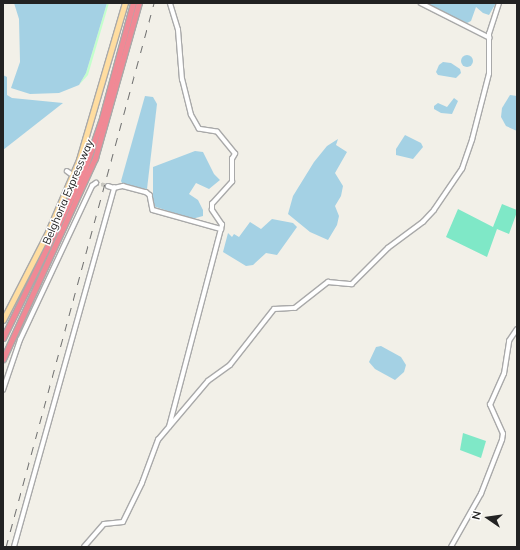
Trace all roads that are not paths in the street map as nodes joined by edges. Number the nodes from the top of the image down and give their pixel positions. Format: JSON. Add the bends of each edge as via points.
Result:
{"nodes":[{"id":1,"x":125,"y":3,"type":"edge"},
{"id":2,"x":133,"y":3,"type":"edge"},
{"id":3,"x":139,"y":3,"type":"edge"},
{"id":4,"x":170,"y":3,"type":"edge"},
{"id":5,"x":422,"y":3,"type":"edge"},
{"id":6,"x":499,"y":3,"type":"edge"},
{"id":7,"x":490,"y":38,"type":"junction"},
{"id":8,"x":91,"y":180,"type":"dead end"},
{"id":9,"x":108,"y":186,"type":"tunnel mouth"},
{"id":10,"x":114,"y":188,"type":"junction"},
{"id":11,"x":221,"y":229,"type":"junction"},
{"id":12,"x":3,"y":320,"type":"edge"},
{"id":13,"x":517,"y":329,"type":"edge"},
{"id":14,"x":3,"y":338,"type":"edge"},
{"id":15,"x":3,"y":359,"type":"edge"},
{"id":16,"x":3,"y":390,"type":"edge"},
{"id":17,"x":168,"y":430,"type":"junction"},
{"id":18,"x":14,"y":547,"type":"edge"},
{"id":19,"x":84,"y":547,"type":"edge"},
{"id":20,"x":451,"y":547,"type":"edge"}],
"edges":[{"from":1,"to":12,"type":"main road","via":[[79,160],[48,232]]},
{"from":2,"to":14,"type":"highway","name":"Belghoria Expressway","via":[[89,157],[53,238]]},
{"from":3,"to":15,"type":"highway","name":"Belghoria Expressway","via":[[95,158]]},
{"from":4,"to":11,"type":"street","via":[[178,30],[182,80],[191,115],[199,129],[217,132],[235,154],[232,159],[232,181],[212,204],[212,210],[222,225]]},
{"from":5,"to":7,"type":"street"},
{"from":6,"to":7,"type":"street"},
{"from":7,"to":17,"type":"street","via":[[488,78],[472,140],[462,169],[434,210],[423,222],[388,248],[352,284],[328,282],[296,308],[274,309],[230,364],[208,381]]},
{"from":8,"to":16,"type":"street","via":[[96,182],[20,340]]},
{"from":9,"to":10,"type":"street"},
{"from":10,"to":11,"type":"street","via":[[123,186],[146,192],[150,196],[153,210]]},
{"from":10,"to":18,"type":"street"},
{"from":11,"to":17,"type":"street"},
{"from":13,"to":20,"type":"street","via":[[509,341],[504,374],[490,405],[503,434],[502,440],[481,494]]},
{"from":17,"to":19,"type":"street","via":[[155,444],[142,483],[123,522],[104,524]]}]}
